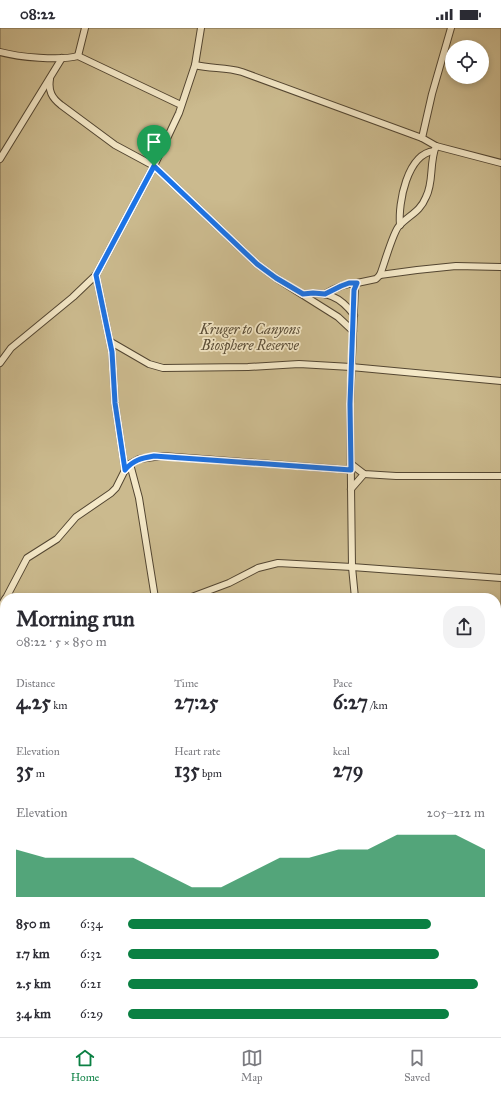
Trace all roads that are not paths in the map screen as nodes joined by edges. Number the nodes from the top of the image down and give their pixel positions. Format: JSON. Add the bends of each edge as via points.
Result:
{"nodes":[{"id":1,"x":85,"y":28,"type":"edge"},
{"id":2,"x":201,"y":28,"type":"edge"},
{"id":3,"x":451,"y":28,"type":"edge"},
{"id":4,"x":0,"y":52,"type":"edge"},
{"id":5,"x":78,"y":56,"type":"junction"},
{"id":6,"x":62,"y":58,"type":"junction"},
{"id":7,"x":195,"y":65,"type":"junction"},
{"id":8,"x":50,"y":79,"type":"junction"},
{"id":9,"x":181,"y":105,"type":"junction"},
{"id":10,"x":422,"y":138,"type":"junction"},
{"id":11,"x":435,"y":148,"type":"junction"},
{"id":12,"x":0,"y":159,"type":"edge"},
{"id":13,"x":501,"y":162,"type":"edge"},
{"id":14,"x":154,"y":166,"type":"junction"},
{"id":15,"x":400,"y":225,"type":"junction"},
{"id":16,"x":501,"y":267,"type":"edge"},
{"id":17,"x":96,"y":275,"type":"junction"},
{"id":18,"x":380,"y":275,"type":"junction"},
{"id":19,"x":357,"y":283,"type":"junction"},
{"id":20,"x":303,"y":294,"type":"junction"},
{"id":21,"x":325,"y":294,"type":"junction"},
{"id":22,"x":354,"y":315,"type":"junction"},
{"id":23,"x":354,"y":331,"type":"junction"},
{"id":24,"x":110,"y":342,"type":"junction"},
{"id":25,"x":0,"y":363,"type":"edge"},
{"id":26,"x":351,"y":367,"type":"junction"},
{"id":27,"x":501,"y":381,"type":"edge"},
{"id":28,"x":130,"y":464,"type":"junction"},
{"id":29,"x":351,"y":467,"type":"junction"},
{"id":30,"x":125,"y":470,"type":"junction"},
{"id":31,"x":364,"y":474,"type":"junction"},
{"id":32,"x":501,"y":476,"type":"edge"},
{"id":33,"x":351,"y":489,"type":"junction"},
{"id":34,"x":352,"y":567,"type":"junction"},
{"id":35,"x":501,"y":578,"type":"edge"},
{"id":36,"x":8,"y":593,"type":"edge"},
{"id":37,"x":154,"y":593,"type":"edge"},
{"id":38,"x":202,"y":593,"type":"edge"},
{"id":39,"x":355,"y":593,"type":"edge"}],
"edges":[{"from":1,"to":5,"type":"street"},
{"from":2,"to":7,"type":"street"},
{"from":3,"to":10,"type":"street"},
{"from":4,"to":6,"type":"street"},
{"from":5,"to":6,"type":"street"},
{"from":5,"to":9,"type":"street"},
{"from":6,"to":8,"type":"street"},
{"from":7,"to":9,"type":"street"},
{"from":7,"to":10,"type":"street","via":[[242,72]]},
{"from":8,"to":12,"type":"street"},
{"from":8,"to":14,"type":"street","via":[[50,92],[61,106],[115,145]]},
{"from":9,"to":14,"type":"street"},
{"from":10,"to":11,"type":"street"},
{"from":11,"to":13,"type":"street"},
{"from":11,"to":15,"type":"street","via":[[426,198],[419,210]]},
{"from":11,"to":15,"type":"street","via":[[424,154],[409,172]]},
{"from":14,"to":17,"type":"street"},
{"from":14,"to":20,"type":"street","via":[[257,264]]},
{"from":15,"to":18,"type":"street"},
{"from":16,"to":18,"type":"street","via":[[456,266]]},
{"from":17,"to":24,"type":"street"},
{"from":17,"to":25,"type":"street","via":[[73,298],[10,348]]},
{"from":18,"to":19,"type":"street","via":[[376,279]]},
{"from":19,"to":21,"type":"street","via":[[349,283]]},
{"from":19,"to":22,"type":"street","via":[[354,290]]},
{"from":20,"to":21,"type":"street"},
{"from":20,"to":23,"type":"street"},
{"from":21,"to":22,"type":"street","via":[[340,300]]},
{"from":22,"to":23,"type":"street"},
{"from":23,"to":26,"type":"street"},
{"from":24,"to":26,"type":"street","via":[[149,364],[163,368],[299,364]]},
{"from":24,"to":30,"type":"street","via":[[114,365],[115,403]]},
{"from":26,"to":27,"type":"street"},
{"from":26,"to":29,"type":"street"},
{"from":28,"to":29,"type":"street","via":[[139,459],[162,456]]},
{"from":28,"to":30,"type":"street"},
{"from":28,"to":37,"type":"street","via":[[139,498]]},
{"from":29,"to":31,"type":"street"},
{"from":29,"to":33,"type":"street"},
{"from":30,"to":36,"type":"street","via":[[111,493],[76,517],[57,540],[27,558]]},
{"from":31,"to":32,"type":"street"},
{"from":31,"to":33,"type":"street"},
{"from":33,"to":34,"type":"street"},
{"from":34,"to":35,"type":"street"},
{"from":34,"to":38,"type":"street","via":[[278,563],[258,568]]},
{"from":34,"to":39,"type":"street"}]}
